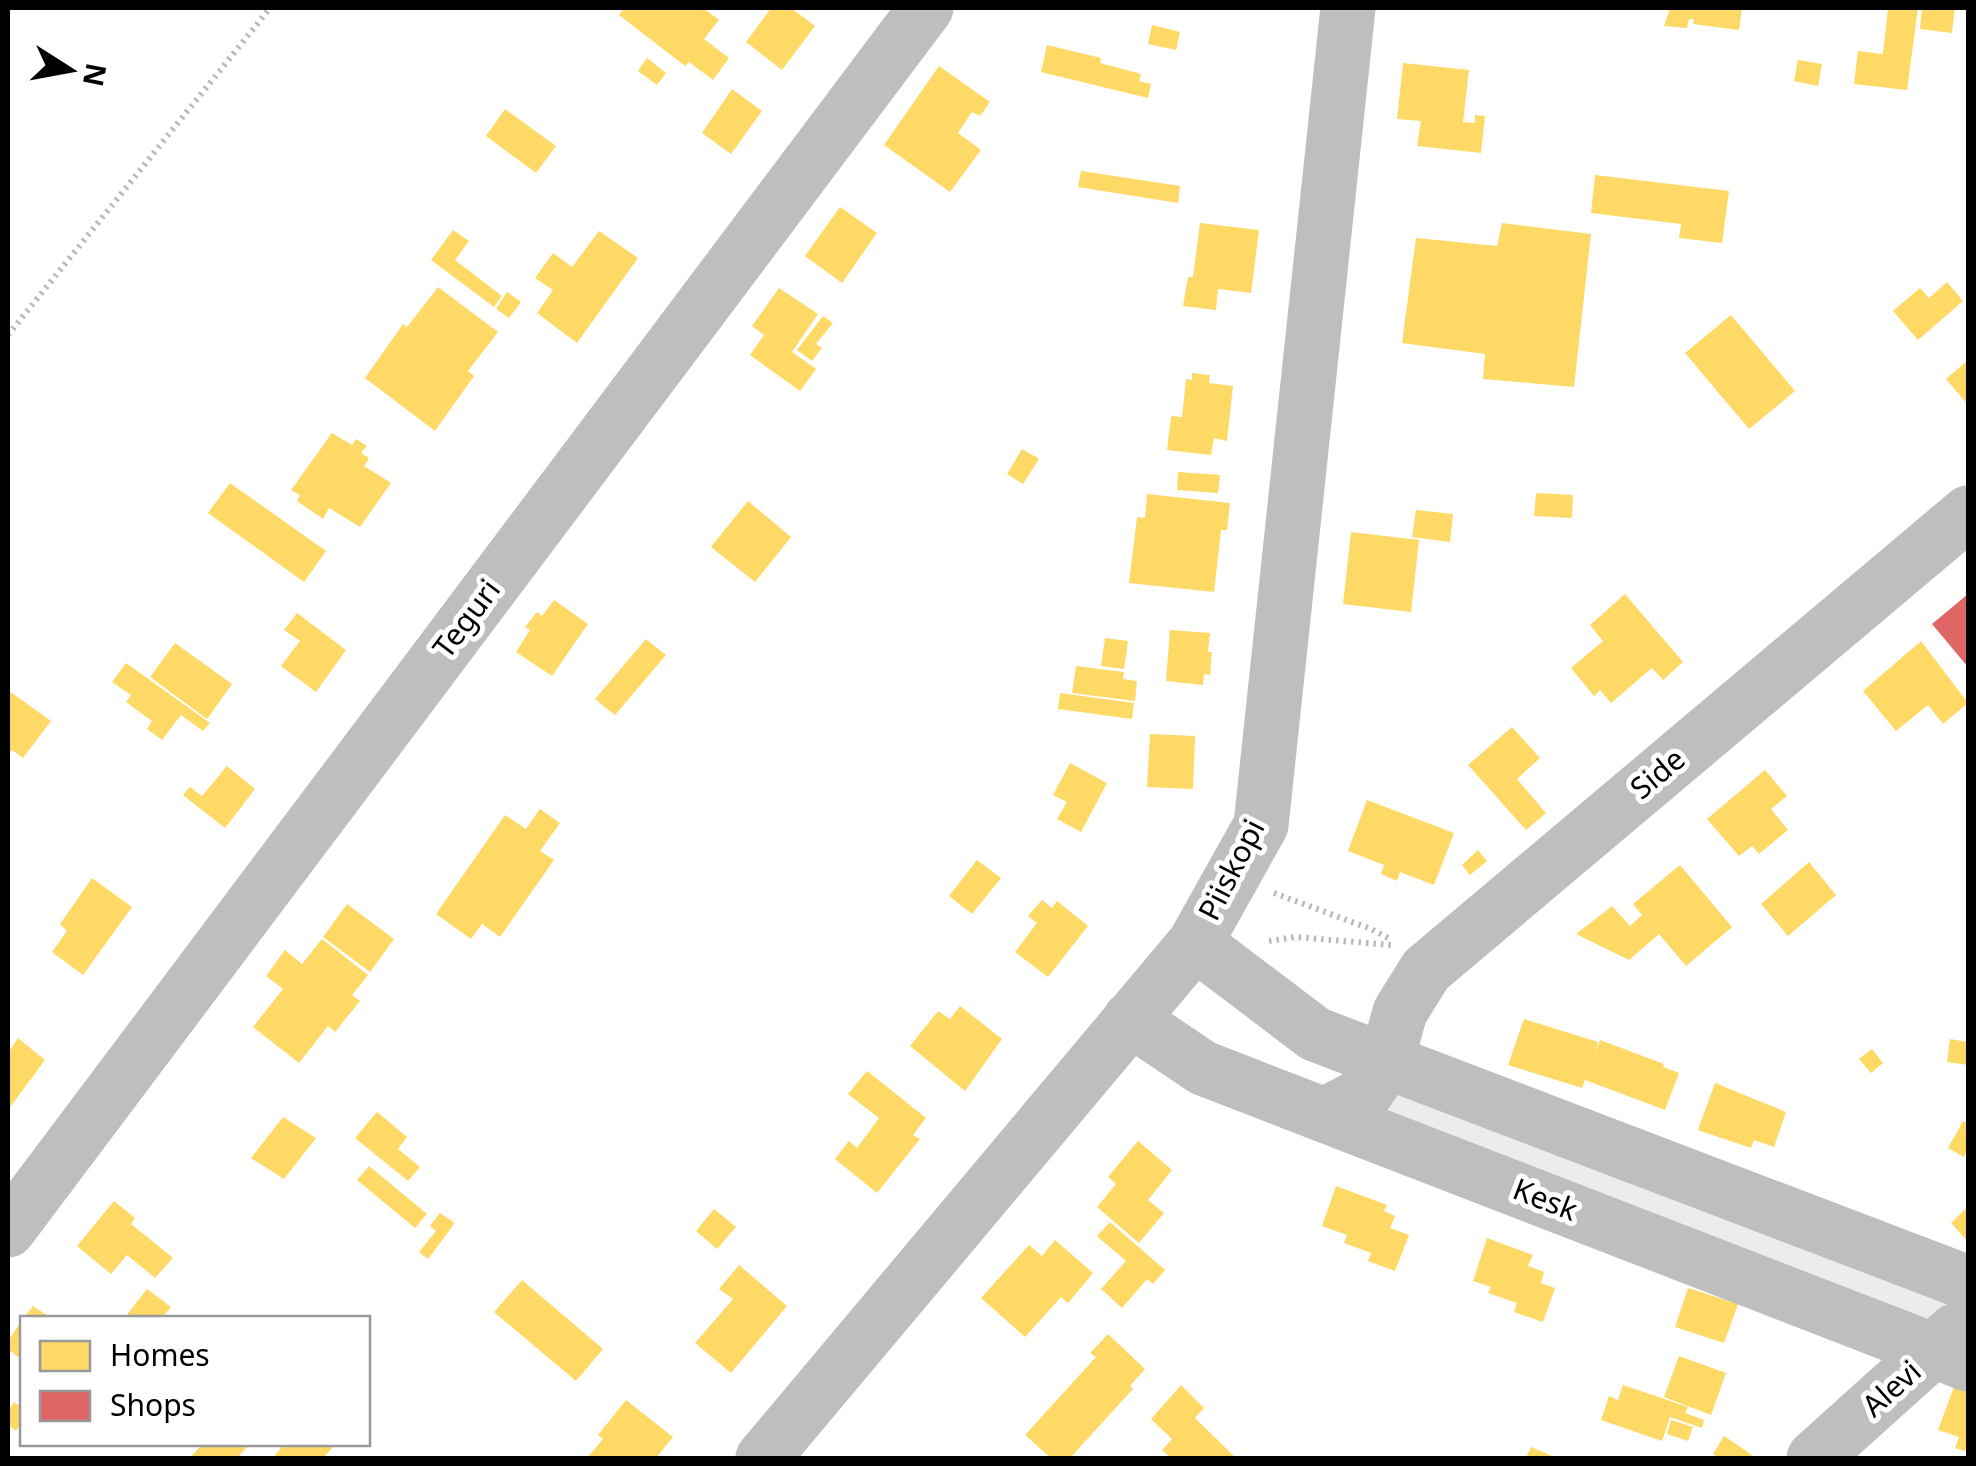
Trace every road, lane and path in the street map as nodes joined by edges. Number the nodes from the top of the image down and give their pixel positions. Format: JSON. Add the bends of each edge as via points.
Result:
{"nodes":[{"id":1,"x":270,"y":8,"type":"edge"},
{"id":2,"x":926,"y":8,"type":"edge"},
{"id":3,"x":1348,"y":8,"type":"edge"},
{"id":4,"x":8,"y":335,"type":"edge"},
{"id":5,"x":1968,"y":513,"type":"edge"},
{"id":6,"x":1263,"y":889,"type":"dead end"},
{"id":7,"x":1264,"y":942,"type":"dead end"},
{"id":8,"x":1195,"y":944,"type":"junction"},
{"id":9,"x":1130,"y":1019,"type":"junction"},
{"id":10,"x":1386,"y":1063,"type":"junction"},
{"id":11,"x":1324,"y":1114,"type":"junction"},
{"id":12,"x":8,"y":1230,"type":"edge"},
{"id":13,"x":1968,"y":1283,"type":"edge"},
{"id":14,"x":1957,"y":1345,"type":"edge"},
{"id":15,"x":763,"y":1458,"type":"edge"},
{"id":16,"x":1814,"y":1458,"type":"edge"}],
"edges":[{"from":1,"to":4,"type":"path"},
{"from":2,"to":12,"type":"street","name":"Teguri"},
{"from":3,"to":8,"type":"street","name":"Piiskopi","via":[[1261,824]]},
{"from":5,"to":10,"type":"street","name":"Side","via":[[1426,970],[1400,1012]]},
{"from":6,"to":7,"type":"path","via":[[1372,929],[1406,949],[1296,936]]},
{"from":8,"to":9,"type":"street","name":"Piiskopi"},
{"from":8,"to":10,"type":"street","via":[[1315,1034]]},
{"from":9,"to":11,"type":"street","name":"Kesk","via":[[1203,1068]]},
{"from":9,"to":15,"type":"street","name":"Piiskopi"},
{"from":10,"to":11,"type":"street","via":[[1366,1094]]},
{"from":10,"to":13,"type":"street"},
{"from":11,"to":14,"type":"street","name":"Kesk"},
{"from":14,"to":16,"type":"street","name":"Alevi"}]}
